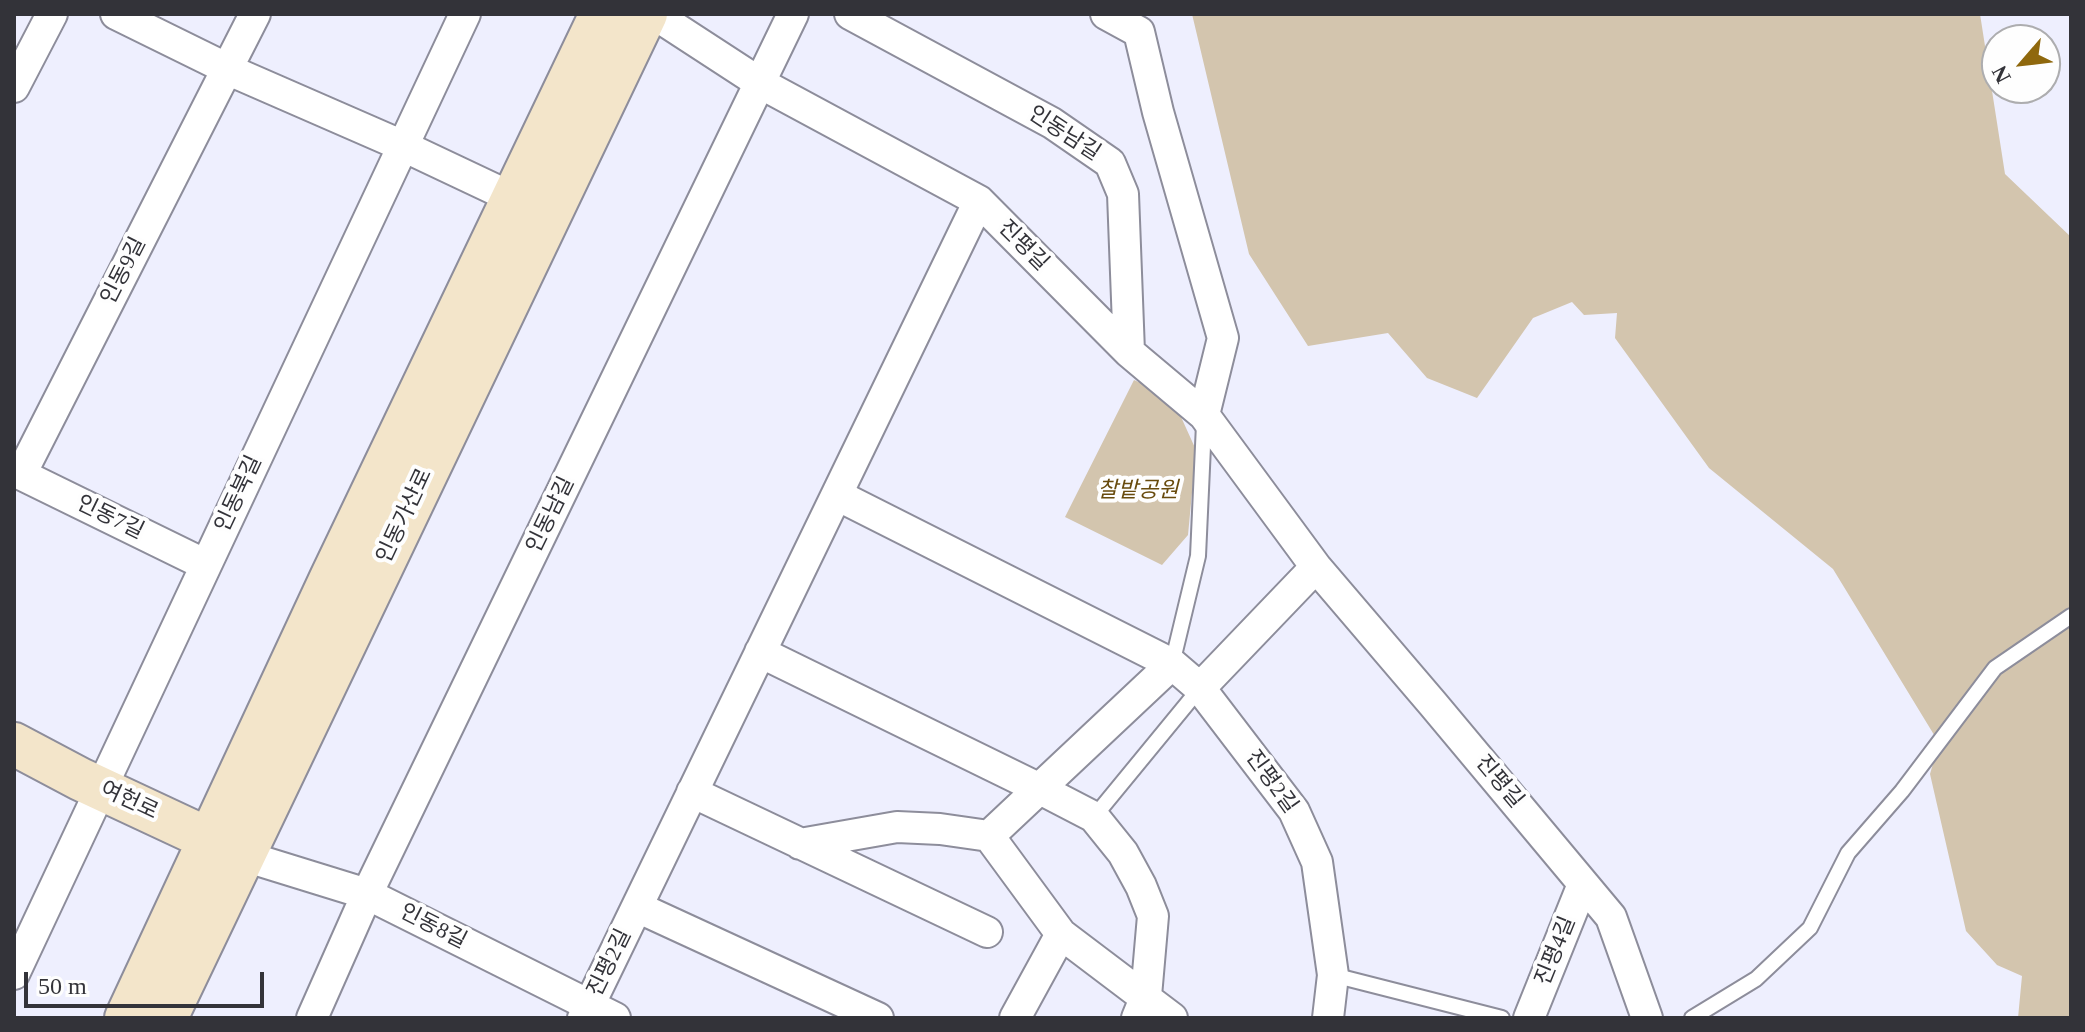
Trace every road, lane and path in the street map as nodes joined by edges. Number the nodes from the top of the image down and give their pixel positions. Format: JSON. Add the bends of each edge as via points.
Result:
{"nodes":[{"id":1,"x":52,"y":14,"type":"edge"},
{"id":2,"x":116,"y":14,"type":"edge"},
{"id":3,"x":255,"y":14,"type":"edge"},
{"id":4,"x":465,"y":14,"type":"edge"},
{"id":5,"x":601,"y":14,"type":"edge"},
{"id":6,"x":646,"y":14,"type":"edge"},
{"id":7,"x":654,"y":14,"type":"edge"},
{"id":8,"x":793,"y":14,"type":"edge"},
{"id":9,"x":850,"y":14,"type":"edge"},
{"id":10,"x":1106,"y":14,"type":"edge"},
{"id":11,"x":1144,"y":23,"type":"edge"},
{"id":12,"x":227,"y":68,"type":"junction"},
{"id":13,"x":760,"y":83,"type":"junction"},
{"id":14,"x":14,"y":87,"type":"edge"},
{"id":15,"x":403,"y":146,"type":"junction"},
{"id":16,"x":513,"y":198,"type":"junction"},
{"id":17,"x":979,"y":201,"type":"junction"},
{"id":18,"x":1129,"y":352,"type":"junction"},
{"id":19,"x":1204,"y":415,"type":"junction"},
{"id":20,"x":18,"y":473,"type":"edge"},
{"id":21,"x":837,"y":495,"type":"junction"},
{"id":22,"x":206,"y":565,"type":"junction"},
{"id":23,"x":1316,"y":567,"type":"junction"},
{"id":24,"x":2071,"y":616,"type":"edge"},
{"id":25,"x":760,"y":652,"type":"junction"},
{"id":26,"x":1172,"y":664,"type":"junction"},
{"id":27,"x":1200,"y":688,"type":"junction"},
{"id":28,"x":14,"y":744,"type":"edge"},
{"id":29,"x":102,"y":787,"type":"junction"},
{"id":30,"x":1040,"y":789,"type":"junction"},
{"id":31,"x":692,"y":792,"type":"junction"},
{"id":32,"x":1094,"y":817,"type":"junction"},
{"id":33,"x":989,"y":836,"type":"junction"},
{"id":34,"x":800,"y":844,"type":"junction"},
{"id":35,"x":226,"y":848,"type":"junction"},
{"id":36,"x":1583,"y":884,"type":"junction"},
{"id":37,"x":367,"y":894,"type":"junction"},
{"id":38,"x":637,"y":907,"type":"junction"},
{"id":39,"x":987,"y":932,"type":"dead end"},
{"id":40,"x":1061,"y":934,"type":"junction"},
{"id":41,"x":14,"y":974,"type":"edge"},
{"id":42,"x":1333,"y":975,"type":"junction"},
{"id":43,"x":1141,"y":1007,"type":"edge"},
{"id":44,"x":595,"y":1014,"type":"edge"},
{"id":45,"x":126,"y":1018,"type":"edge"},
{"id":46,"x":166,"y":1018,"type":"edge"},
{"id":47,"x":312,"y":1018,"type":"edge"},
{"id":48,"x":878,"y":1018,"type":"edge"},
{"id":49,"x":1015,"y":1018,"type":"edge"},
{"id":50,"x":1172,"y":1018,"type":"edge"},
{"id":51,"x":1328,"y":1018,"type":"edge"},
{"id":52,"x":1502,"y":1018,"type":"edge"},
{"id":53,"x":1529,"y":1018,"type":"edge"},
{"id":54,"x":1647,"y":1018,"type":"edge"},
{"id":55,"x":1692,"y":1018,"type":"edge"}],
"edges":[{"from":1,"to":14,"type":"street"},
{"from":2,"to":12,"type":"street"},
{"from":3,"to":12,"type":"street","name":"인동9길"},
{"from":4,"to":15,"type":"street","name":"인동북길"},
{"from":5,"to":16,"type":"main road","name":"인동가산로"},
{"from":6,"to":35,"type":"main road","name":"인동가산로","via":[[527,260]]},
{"from":7,"to":13,"type":"street","name":"진평길"},
{"from":8,"to":13,"type":"street","name":"인동남길"},
{"from":9,"to":18,"type":"street","name":"인동남길","via":[[1052,123],[1110,163],[1123,194]]},
{"from":10,"to":11,"type":"street"},
{"from":11,"to":19,"type":"street","via":[[1158,112],[1223,338]]},
{"from":12,"to":15,"type":"street"},
{"from":12,"to":20,"type":"street","name":"인동9길"},
{"from":13,"to":17,"type":"street","name":"진평길"},
{"from":13,"to":37,"type":"street","name":"인동남길"},
{"from":15,"to":16,"type":"street"},
{"from":15,"to":22,"type":"street","name":"인동북길"},
{"from":16,"to":35,"type":"main road","name":"인동가산로","via":[[331,578]]},
{"from":17,"to":18,"type":"street","name":"진평길"},
{"from":17,"to":21,"type":"street","name":"진평2길"},
{"from":18,"to":19,"type":"street","name":"진평길"},
{"from":19,"to":23,"type":"street","name":"진평길"},
{"from":19,"to":26,"type":"lane","via":[[1198,556]]},
{"from":20,"to":22,"type":"street","name":"인동7길"},
{"from":21,"to":25,"type":"street","name":"진평2길"},
{"from":21,"to":26,"type":"street","name":"진평2길"},
{"from":22,"to":29,"type":"street","name":"인동북길"},
{"from":23,"to":27,"type":"street"},
{"from":23,"to":36,"type":"street","name":"진평길"},
{"from":24,"to":55,"type":"lane","via":[[1995,668],[1848,853],[1810,928],[1756,979]]},
{"from":25,"to":30,"type":"street"},
{"from":25,"to":31,"type":"street","name":"진평2길"},
{"from":26,"to":27,"type":"street","name":"진평2길"},
{"from":26,"to":30,"type":"street"},
{"from":27,"to":32,"type":"lane"},
{"from":27,"to":42,"type":"street","name":"진평2길","via":[[1294,811],[1317,862]]},
{"from":28,"to":29,"type":"main road","name":"여헌로"},
{"from":29,"to":35,"type":"main road","name":"여헌로"},
{"from":29,"to":41,"type":"street","name":"인동북길"},
{"from":30,"to":32,"type":"street"},
{"from":30,"to":33,"type":"street"},
{"from":31,"to":34,"type":"street"},
{"from":31,"to":38,"type":"street","name":"진평2길"},
{"from":32,"to":43,"type":"street","via":[[1123,853],[1153,916]]},
{"from":33,"to":34,"type":"street","via":[[897,827]]},
{"from":33,"to":40,"type":"street"},
{"from":34,"to":39,"type":"street"},
{"from":35,"to":37,"type":"street","name":"인동8길"},
{"from":35,"to":45,"type":"main road","name":"인동가산로"},
{"from":35,"to":46,"type":"main road","name":"인동가산로"},
{"from":36,"to":53,"type":"street","name":"진평4길"},
{"from":36,"to":54,"type":"street","name":"진평길","via":[[1611,917]]},
{"from":37,"to":44,"type":"street","name":"인동8길"},
{"from":37,"to":47,"type":"street","name":"인동남길"},
{"from":38,"to":44,"type":"street","name":"진평2길"},
{"from":38,"to":48,"type":"street","name":"진평2길"},
{"from":40,"to":43,"type":"street"},
{"from":40,"to":49,"type":"street"},
{"from":42,"to":51,"type":"street","name":"진평2길"},
{"from":42,"to":52,"type":"lane"},
{"from":43,"to":50,"type":"street"}]}
